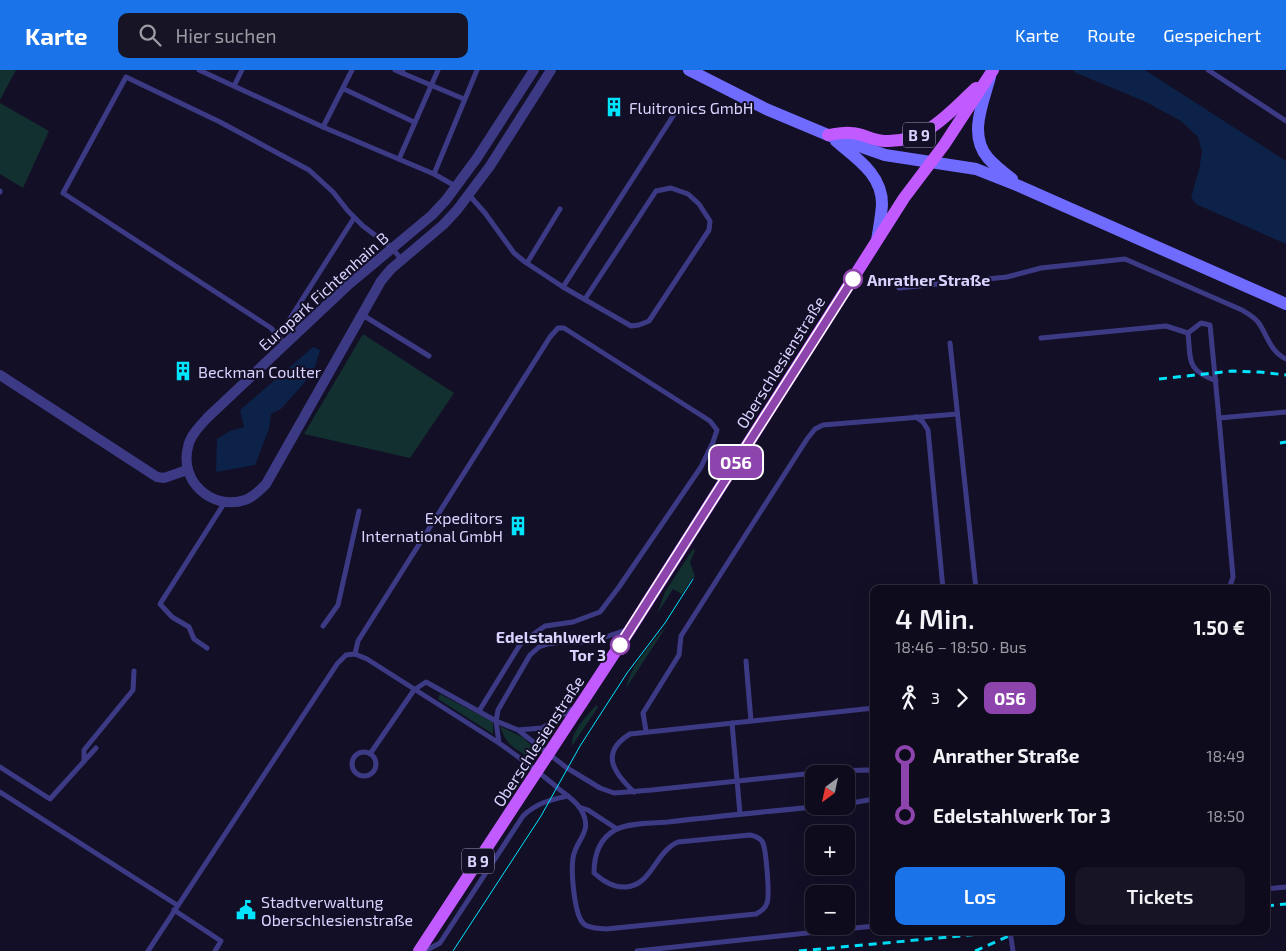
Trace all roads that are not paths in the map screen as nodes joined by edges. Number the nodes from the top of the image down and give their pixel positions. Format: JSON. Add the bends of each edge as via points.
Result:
{"nodes":[{"id":1,"x":199,"y":70,"type":"edge"},
{"id":2,"x":242,"y":70,"type":"edge"},
{"id":3,"x":352,"y":70,"type":"edge"},
{"id":4,"x":394,"y":70,"type":"edge"},
{"id":5,"x":438,"y":70,"type":"edge"},
{"id":6,"x":477,"y":70,"type":"edge"},
{"id":7,"x":534,"y":70,"type":"edge"},
{"id":8,"x":551,"y":70,"type":"edge"},
{"id":9,"x":689,"y":70,"type":"edge"},
{"id":10,"x":1208,"y":70,"type":"edge"},
{"id":11,"x":402,"y":72,"type":"edge"},
{"id":12,"x":992,"y":72,"type":"edge"},
{"id":13,"x":431,"y":85,"type":"junction"},
{"id":14,"x":234,"y":86,"type":"junction"},
{"id":15,"x":344,"y":89,"type":"junction"},
{"id":16,"x":464,"y":99,"type":"junction"},
{"id":17,"x":674,"y":113,"type":"dead end"},
{"id":18,"x":1286,"y":121,"type":"edge"},
{"id":19,"x":414,"y":122,"type":"junction"},
{"id":20,"x":323,"y":127,"type":"junction"},
{"id":21,"x":828,"y":135,"type":"junction"},
{"id":22,"x":399,"y":159,"type":"junction"},
{"id":23,"x":931,"y":162,"type":"junction"},
{"id":24,"x":434,"y":174,"type":"junction"},
{"id":25,"x":1019,"y":186,"type":"junction"},
{"id":26,"x":458,"y":187,"type":"junction"},
{"id":27,"x":470,"y":195,"type":"junction"},
{"id":28,"x":560,"y":209,"type":"dead end"},
{"id":29,"x":354,"y":218,"type":"junction"},
{"id":30,"x":877,"y":240,"type":"junction"},
{"id":31,"x":392,"y":248,"type":"junction"},
{"id":32,"x":401,"y":259,"type":"junction"},
{"id":33,"x":527,"y":264,"type":"junction"},
{"id":34,"x":563,"y":287,"type":"junction"},
{"id":35,"x":900,"y":288,"type":"dead end"},
{"id":36,"x":585,"y":299,"type":"junction"},
{"id":37,"x":1286,"y":304,"type":"edge"},
{"id":38,"x":361,"y":314,"type":"junction"},
{"id":39,"x":284,"y":328,"type":"dead end"},
{"id":40,"x":1188,"y":333,"type":"junction"},
{"id":41,"x":1041,"y":338,"type":"dead end"},
{"id":42,"x":950,"y":343,"type":"dead end"},
{"id":43,"x":285,"y":344,"type":"junction"},
{"id":44,"x":429,"y":356,"type":"dead end"},
{"id":45,"x":1286,"y":359,"type":"edge"},
{"id":46,"x":0,"y":375,"type":"edge"},
{"id":47,"x":1216,"y":381,"type":"junction"},
{"id":48,"x":1286,"y":412,"type":"edge"},
{"id":49,"x":957,"y":414,"type":"junction"},
{"id":50,"x":916,"y":417,"type":"junction"},
{"id":51,"x":1219,"y":418,"type":"junction"},
{"id":52,"x":187,"y":470,"type":"junction"},
{"id":53,"x":226,"y":502,"type":"junction"},
{"id":54,"x":359,"y":511,"type":"dead end"},
{"id":55,"x":943,"y":585,"type":"edge"},
{"id":56,"x":976,"y":585,"type":"edge"},
{"id":57,"x":1231,"y":585,"type":"edge"},
{"id":58,"x":323,"y":626,"type":"dead end"},
{"id":59,"x":631,"y":628,"type":"junction"},
{"id":60,"x":208,"y":648,"type":"dead end"},
{"id":61,"x":355,"y":654,"type":"junction"},
{"id":62,"x":746,"y":661,"type":"dead end"},
{"id":63,"x":134,"y":671,"type":"dead end"},
{"id":64,"x":414,"y":690,"type":"junction"},
{"id":65,"x":583,"y":702,"type":"junction"},
{"id":66,"x":870,"y":708,"type":"edge"},
{"id":67,"x":479,"y":711,"type":"junction"},
{"id":68,"x":751,"y":720,"type":"junction"},
{"id":69,"x":496,"y":721,"type":"junction"},
{"id":70,"x":732,"y":723,"type":"junction"},
{"id":71,"x":518,"y":730,"type":"junction"},
{"id":72,"x":646,"y":731,"type":"junction"},
{"id":73,"x":499,"y":743,"type":"junction"},
{"id":74,"x":96,"y":748,"type":"dead end"},
{"id":75,"x":370,"y":754,"type":"junction"},
{"id":76,"x":548,"y":754,"type":"junction"},
{"id":77,"x":84,"y":762,"type":"junction"},
{"id":78,"x":0,"y":767,"type":"edge"},
{"id":79,"x":870,"y":770,"type":"edge"},
{"id":80,"x":537,"y":771,"type":"junction"},
{"id":81,"x":737,"y":782,"type":"junction"},
{"id":82,"x":0,"y":792,"type":"edge"},
{"id":83,"x":634,"y":792,"type":"junction"},
{"id":84,"x":568,"y":796,"type":"junction"},
{"id":85,"x":870,"y":800,"type":"edge"},
{"id":86,"x":855,"y":802,"type":"edge"},
{"id":87,"x":579,"y":807,"type":"junction"},
{"id":88,"x":805,"y":808,"type":"edge"},
{"id":89,"x":740,"y":814,"type":"junction"},
{"id":90,"x":617,"y":829,"type":"junction"},
{"id":91,"x":1286,"y":887,"type":"edge"},
{"id":92,"x":1270,"y":889,"type":"edge"},
{"id":93,"x":176,"y":908,"type":"junction"},
{"id":94,"x":870,"y":926,"type":"edge"},
{"id":95,"x":1010,"y":935,"type":"edge"},
{"id":96,"x":148,"y":951,"type":"edge"},
{"id":97,"x":215,"y":951,"type":"edge"},
{"id":98,"x":419,"y":951,"type":"edge"},
{"id":99,"x":425,"y":951,"type":"edge"},
{"id":100,"x":636,"y":951,"type":"edge"},
{"id":101,"x":1012,"y":951,"type":"edge"}],
"edges":[{"from":1,"to":14,"type":"lane"},
{"from":2,"to":14,"type":"lane"},
{"from":3,"to":15,"type":"lane"},
{"from":4,"to":11,"type":"lane"},
{"from":5,"to":13,"type":"lane"},
{"from":6,"to":16,"type":"lane"},
{"from":7,"to":26,"type":"street","name":"Europark Fichtenhain B"},
{"from":8,"to":27,"type":"street","name":"Europark Fichtenhain B"},
{"from":9,"to":21,"type":"main road","via":[[766,109]]},
{"from":10,"to":18,"type":"lane"},
{"from":11,"to":13,"type":"lane"},
{"from":12,"to":21,"type":"main road","number":"B 9","via":[[937,124],[920,134],[885,141],[852,133]]},
{"from":12,"to":23,"type":"main road","name":"Oberschlesienstraße","number":"B 9"},
{"from":12,"to":25,"type":"main road","via":[[978,125],[980,147]]},
{"from":13,"to":16,"type":"lane"},
{"from":13,"to":19,"type":"lane"},
{"from":14,"to":20,"type":"lane"},
{"from":15,"to":19,"type":"lane"},
{"from":15,"to":20,"type":"lane"},
{"from":16,"to":24,"type":"lane"},
{"from":17,"to":34,"type":"lane"},
{"from":19,"to":22,"type":"lane"},
{"from":20,"to":22,"type":"lane"},
{"from":21,"to":23,"type":"main road","via":[[885,155]]},
{"from":21,"to":30,"type":"main road","via":[[863,164],[878,185],[882,204]]},
{"from":22,"to":24,"type":"lane"},
{"from":23,"to":25,"type":"main road","via":[[976,169]]},
{"from":23,"to":30,"type":"main road","name":"Oberschlesienstraße","number":"B 9"},
{"from":24,"to":26,"type":"lane"},
{"from":25,"to":37,"type":"main road"},
{"from":26,"to":27,"type":"street"},
{"from":26,"to":31,"type":"street","name":"Europark Fichtenhain B","via":[[432,215]]},
{"from":27,"to":32,"type":"street","name":"Europark Fichtenhain B","via":[[443,225]]},
{"from":27,"to":33,"type":"lane","via":[[514,253]]},
{"from":28,"to":33,"type":"lane"},
{"from":29,"to":31,"type":"lane"},
{"from":29,"to":39,"type":"lane"},
{"from":29,"to":43,"type":"lane","via":[[309,170],[126,77],[63,193],[271,328]]},
{"from":30,"to":59,"type":"main road","name":"Oberschlesienstraße","number":"B 9"},
{"from":31,"to":32,"type":"lane"},
{"from":31,"to":43,"type":"street","name":"Europark Fichtenhain B"},
{"from":32,"to":38,"type":"street","name":"Europark Fichtenhain B","via":[[381,281]]},
{"from":33,"to":34,"type":"lane"},
{"from":34,"to":36,"type":"lane"},
{"from":35,"to":45,"type":"lane","via":[[1007,277],[1041,268],[1125,259],[1242,310],[1257,321],[1267,341]]},
{"from":36,"to":36,"type":"lane","via":[[630,326],[649,321],[709,230],[710,221],[699,204],[688,194],[671,188],[656,191]]},
{"from":38,"to":44,"type":"lane"},
{"from":38,"to":53,"type":"street","name":"Europark Fichtenhain B","via":[[266,484],[246,500]]},
{"from":40,"to":41,"type":"lane","via":[[1166,326]]},
{"from":40,"to":47,"type":"lane","via":[[1191,364],[1199,374]]},
{"from":40,"to":47,"type":"lane","via":[[1201,323],[1210,325]]},
{"from":42,"to":49,"type":"lane"},
{"from":43,"to":52,"type":"street","name":"Europark Fichtenhain B","via":[[193,434],[188,446]]},
{"from":46,"to":52,"type":"street","via":[[157,477],[164,478]]},
{"from":47,"to":51,"type":"lane"},
{"from":48,"to":51,"type":"lane"},
{"from":49,"to":50,"type":"lane"},
{"from":49,"to":56,"type":"lane"},
{"from":50,"to":55,"type":"lane","via":[[928,430]]},
{"from":50,"to":72,"type":"lane","via":[[815,428],[681,636],[679,655],[643,713]]},
{"from":51,"to":57,"type":"lane","via":[[1234,577]]},
{"from":52,"to":53,"type":"street","via":[[201,491]]},
{"from":53,"to":60,"type":"lane","via":[[160,604],[172,617],[189,627],[194,639]]},
{"from":54,"to":58,"type":"lane","via":[[338,606]]},
{"from":59,"to":65,"type":"main road","name":"Oberschlesienstraße","number":"B 9"},
{"from":59,"to":69,"type":"lane","via":[[591,642],[562,642],[540,647],[530,655],[502,701]]},
{"from":61,"to":64,"type":"lane"},
{"from":61,"to":67,"type":"lane","via":[[358,641],[539,354],[558,328],[564,328],[710,421],[717,430],[701,467],[600,612],[573,622],[545,626],[521,643]]},
{"from":61,"to":93,"type":"lane","via":[[346,655],[337,664]]},
{"from":62,"to":68,"type":"lane"},
{"from":63,"to":77,"type":"lane","via":[[133,690],[84,750]]},
{"from":64,"to":67,"type":"lane","via":[[426,682]]},
{"from":64,"to":73,"type":"lane"},
{"from":64,"to":75,"type":"lane"},
{"from":65,"to":71,"type":"lane","via":[[542,728]]},
{"from":65,"to":76,"type":"main road","name":"Oberschlesienstraße","number":"B 9"},
{"from":66,"to":68,"type":"lane"},
{"from":67,"to":69,"type":"lane"},
{"from":68,"to":70,"type":"lane"},
{"from":69,"to":71,"type":"lane"},
{"from":69,"to":73,"type":"lane"},
{"from":70,"to":72,"type":"lane"},
{"from":70,"to":81,"type":"lane"},
{"from":71,"to":76,"type":"lane"},
{"from":72,"to":83,"type":"lane","via":[[622,739],[612,757],[618,777]]},
{"from":73,"to":80,"type":"lane"},
{"from":74,"to":77,"type":"lane"},
{"from":75,"to":75,"type":"lane","via":[[375,763],[373,772],[361,776],[352,765],[354,757]]},
{"from":76,"to":80,"type":"main road","name":"Oberschlesienstraße","number":"B 9"},
{"from":76,"to":83,"type":"lane","via":[[600,788],[614,793]]},
{"from":77,"to":78,"type":"lane","via":[[50,799]]},
{"from":79,"to":81,"type":"lane"},
{"from":80,"to":84,"type":"lane"},
{"from":80,"to":98,"type":"main road","name":"Oberschlesienstraße","number":"B 9"},
{"from":81,"to":83,"type":"lane"},
{"from":81,"to":89,"type":"lane"},
{"from":82,"to":93,"type":"lane"},
{"from":84,"to":87,"type":"lane"},
{"from":84,"to":99,"type":"lane","via":[[540,803],[523,816],[440,943]]},
{"from":85,"to":86,"type":"lane"},
{"from":87,"to":90,"type":"lane"},
{"from":87,"to":90,"type":"lane","via":[[585,820],[585,834],[573,855],[572,867],[577,911],[585,925],[606,929],[756,914],[768,902],[763,843],[750,835],[678,842],[669,846],[644,880],[635,886],[620,887],[603,882],[594,873],[594,860],[608,834]]},
{"from":88,"to":89,"type":"lane"},
{"from":89,"to":90,"type":"lane"},
{"from":91,"to":92,"type":"lane"},
{"from":93,"to":96,"type":"lane"},
{"from":93,"to":97,"type":"lane","via":[[221,942]]},
{"from":94,"to":100,"type":"lane"},
{"from":95,"to":101,"type":"lane"}]}
